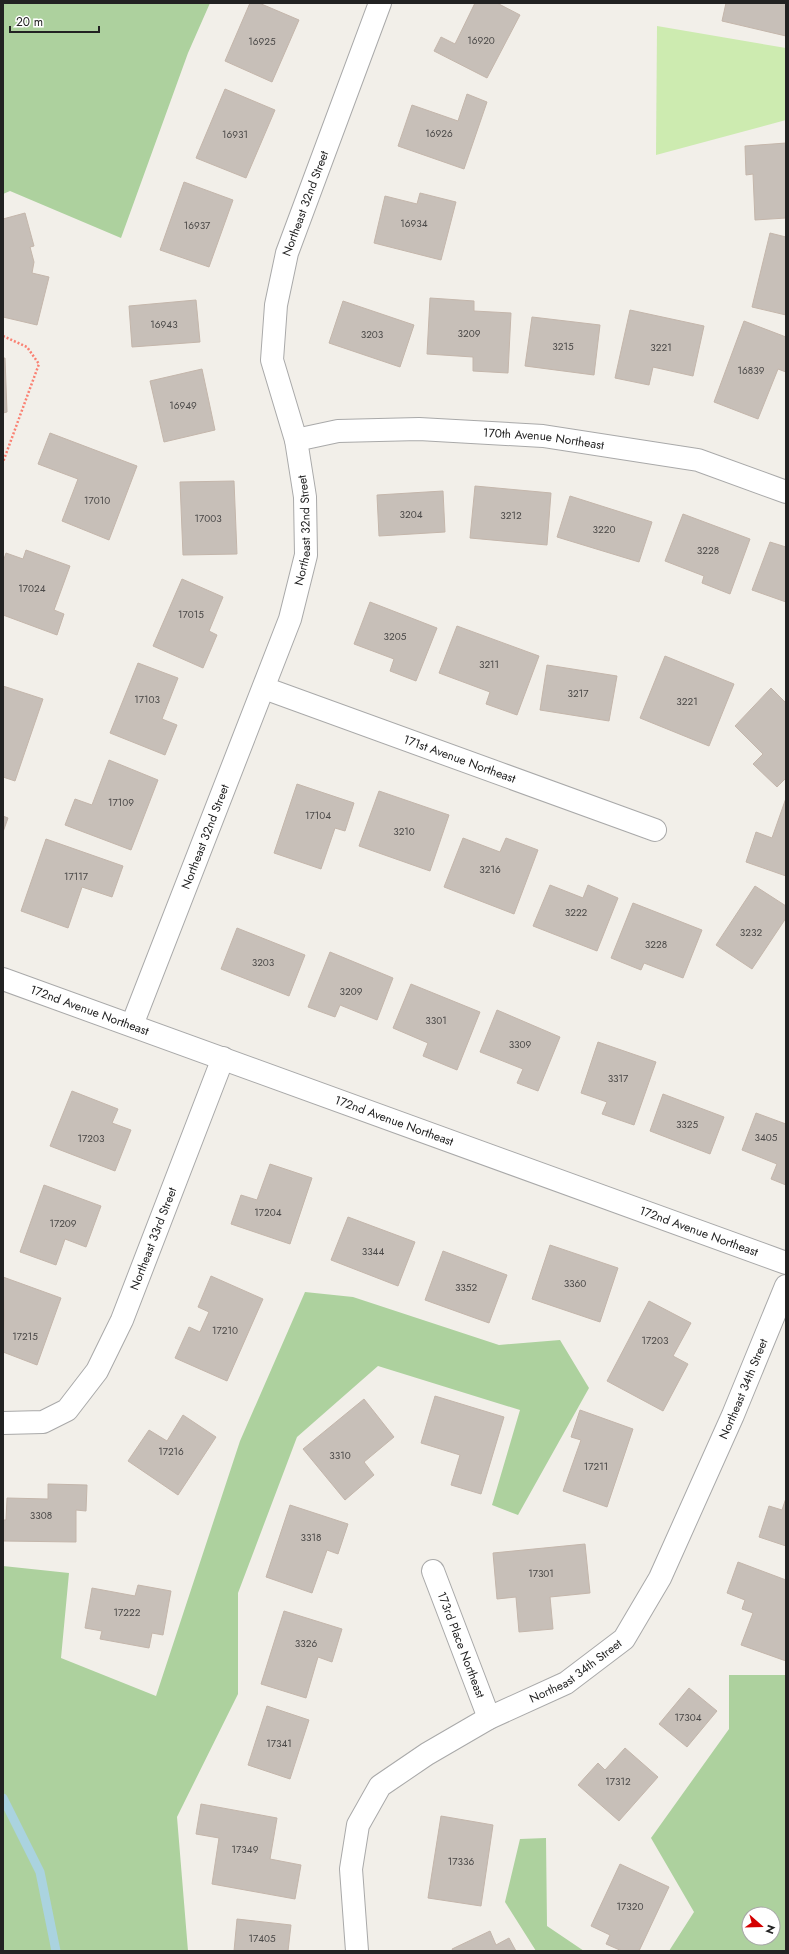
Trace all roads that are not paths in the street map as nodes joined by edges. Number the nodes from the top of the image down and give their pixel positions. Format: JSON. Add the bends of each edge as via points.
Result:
{"nodes":[{"id":1,"x":380,"y":3,"type":"edge"},
{"id":2,"x":296,"y":440,"type":"junction"},
{"id":3,"x":786,"y":492,"type":"edge"},
{"id":4,"x":264,"y":688,"type":"junction"},
{"id":5,"x":655,"y":830,"type":"dead end"},
{"id":6,"x":3,"y":979,"type":"edge"},
{"id":7,"x":132,"y":1025,"type":"junction"},
{"id":8,"x":223,"y":1058,"type":"junction"},
{"id":9,"x":786,"y":1263,"type":"edge"},
{"id":10,"x":786,"y":1286,"type":"edge"},
{"id":11,"x":3,"y":1423,"type":"edge"},
{"id":12,"x":433,"y":1571,"type":"dead end"},
{"id":13,"x":489,"y":1718,"type":"junction"},
{"id":14,"x":357,"y":1951,"type":"edge"}],
"edges":[{"from":1,"to":2,"type":"street","name":"Northeast 32nd Street","via":[[287,253],[276,306],[272,360]]},
{"from":2,"to":3,"type":"street","name":"170th Avenue Northeast","via":[[338,431],[419,429],[543,436],[698,460]]},
{"from":2,"to":4,"type":"street","name":"Northeast 32nd Street","via":[[305,497],[306,555],[290,619]]},
{"from":4,"to":5,"type":"street","name":"171st Avenue Northeast"},
{"from":4,"to":7,"type":"street","name":"Northeast 32nd Street"},
{"from":6,"to":7,"type":"street","name":"172nd Avenue Northeast"},
{"from":7,"to":8,"type":"street","name":"172nd Avenue Northeast"},
{"from":8,"to":9,"type":"street","name":"172nd Avenue Northeast"},
{"from":8,"to":11,"type":"street","name":"Northeast 33rd Street","via":[[122,1320],[97,1371],[67,1410],[43,1422]]},
{"from":10,"to":13,"type":"street","name":"Northeast 34th Street","via":[[733,1415],[660,1578],[624,1638],[566,1683]]},
{"from":12,"to":13,"type":"street","name":"173rd Place Northeast"},
{"from":13,"to":14,"type":"street","name":"Northeast 34th Street","via":[[427,1754],[380,1786],[358,1825],[351,1869]]}]}
